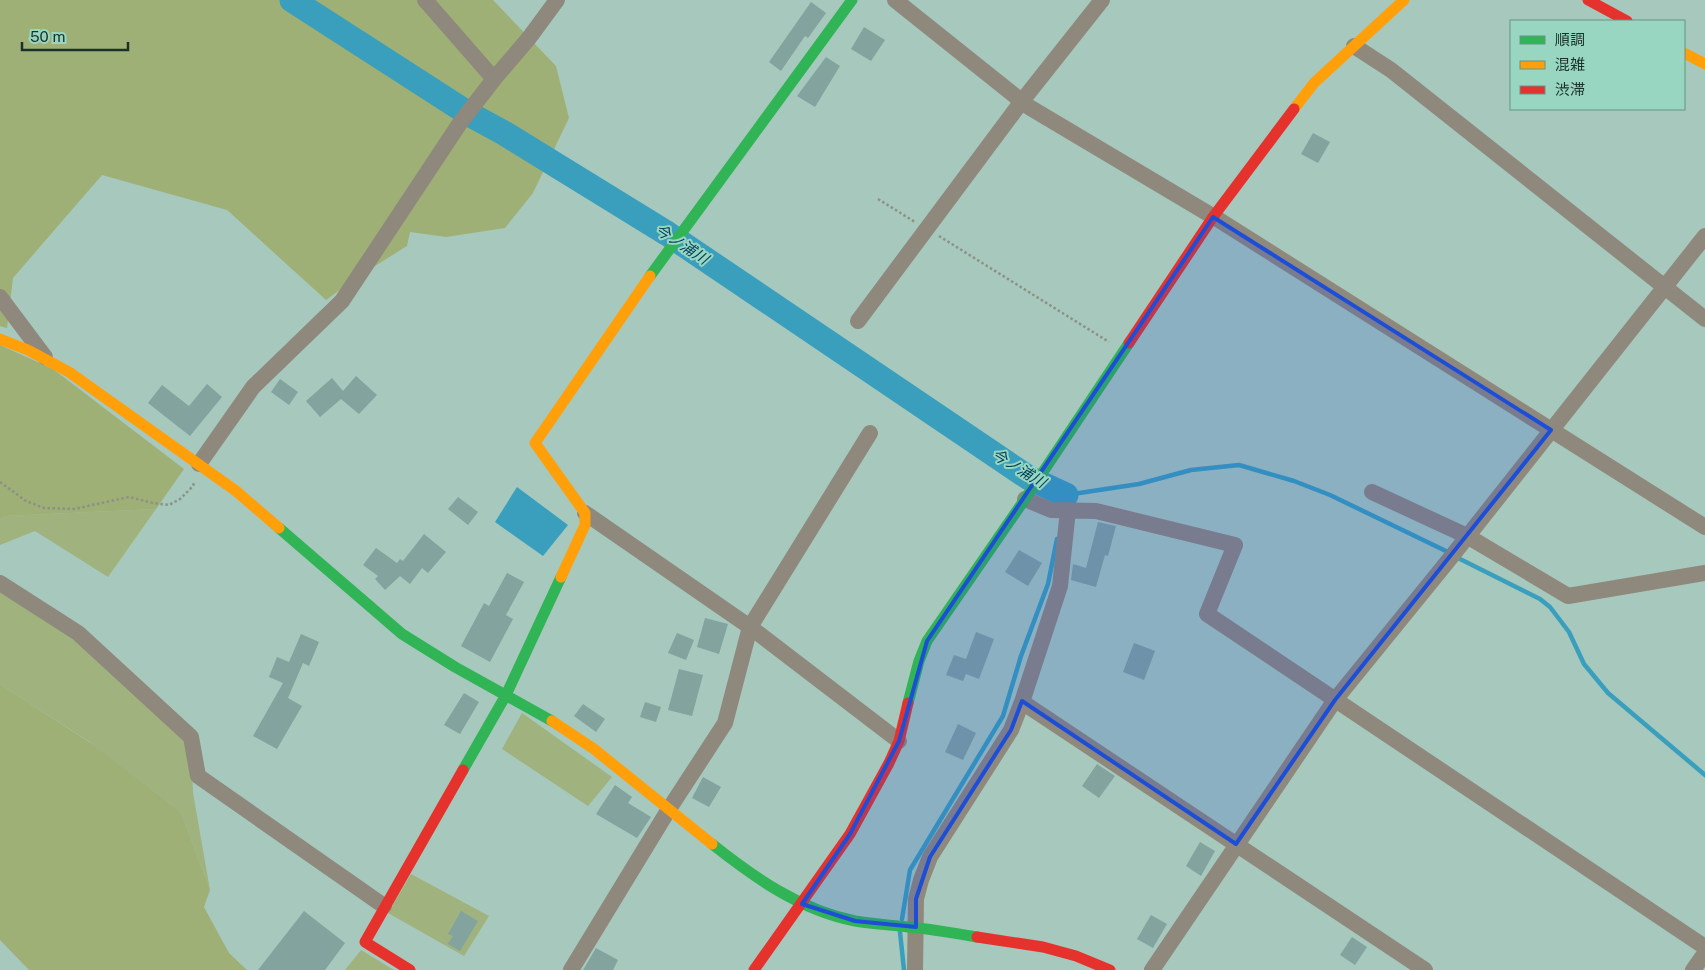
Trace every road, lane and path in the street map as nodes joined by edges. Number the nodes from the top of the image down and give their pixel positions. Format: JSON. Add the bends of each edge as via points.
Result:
{"nodes":[{"id":1,"x":425,"y":0,"type":"edge"},
{"id":2,"x":556,"y":0,"type":"edge"},
{"id":3,"x":852,"y":0,"type":"edge"},
{"id":4,"x":895,"y":0,"type":"edge"},
{"id":5,"x":1102,"y":0,"type":"edge"},
{"id":6,"x":1404,"y":0,"type":"edge"},
{"id":7,"x":1588,"y":0,"type":"edge"},
{"id":8,"x":1625,"y":20,"type":"edge"},
{"id":9,"x":1354,"y":46,"type":"junction"},
{"id":10,"x":1685,"y":54,"type":"edge"},
{"id":11,"x":1705,"y":64,"type":"edge"},
{"id":12,"x":494,"y":79,"type":"junction"},
{"id":13,"x":1022,"y":101,"type":"junction"},
{"id":14,"x":878,"y":199,"type":"dead end"},
{"id":15,"x":1213,"y":217,"type":"junction"},
{"id":16,"x":926,"y":228,"type":"junction"},
{"id":17,"x":1705,"y":236,"type":"edge"},
{"id":18,"x":1664,"y":287,"type":"junction"},
{"id":19,"x":0,"y":297,"type":"edge"},
{"id":20,"x":1705,"y":319,"type":"edge"},
{"id":21,"x":858,"y":321,"type":"dead end"},
{"id":22,"x":0,"y":339,"type":"edge"},
{"id":23,"x":1123,"y":351,"type":"junction"},
{"id":24,"x":46,"y":359,"type":"junction"},
{"id":25,"x":1551,"y":430,"type":"junction"},
{"id":26,"x":870,"y":433,"type":"dead end"},
{"id":27,"x":199,"y":464,"type":"junction"},
{"id":28,"x":0,"y":482,"type":"edge"},
{"id":29,"x":1372,"y":492,"type":"dead end"},
{"id":30,"x":1025,"y":498,"type":"junction"},
{"id":31,"x":1068,"y":510,"type":"junction"},
{"id":32,"x":585,"y":513,"type":"junction"},
{"id":33,"x":1705,"y":527,"type":"edge"},
{"id":34,"x":1467,"y":536,"type":"junction"},
{"id":35,"x":1705,"y":573,"type":"edge"},
{"id":36,"x":0,"y":583,"type":"edge"},
{"id":37,"x":750,"y":627,"type":"junction"},
{"id":38,"x":506,"y":695,"type":"junction"},
{"id":39,"x":1335,"y":700,"type":"junction"},
{"id":40,"x":1022,"y":702,"type":"junction"},
{"id":41,"x":899,"y":742,"type":"junction"},
{"id":42,"x":669,"y":809,"type":"junction"},
{"id":43,"x":1236,"y":844,"type":"junction"},
{"id":44,"x":802,"y":904,"type":"junction"},
{"id":45,"x":384,"y":906,"type":"junction"},
{"id":46,"x":916,"y":928,"type":"junction"},
{"id":47,"x":1705,"y":947,"type":"edge"},
{"id":48,"x":1705,"y":953,"type":"edge"},
{"id":49,"x":410,"y":970,"type":"edge"},
{"id":50,"x":571,"y":970,"type":"edge"},
{"id":51,"x":754,"y":970,"type":"edge"},
{"id":52,"x":915,"y":970,"type":"edge"},
{"id":53,"x":1110,"y":970,"type":"edge"},
{"id":54,"x":1152,"y":970,"type":"edge"},
{"id":55,"x":1425,"y":970,"type":"edge"},
{"id":56,"x":1693,"y":970,"type":"edge"}],
"edges":[{"from":1,"to":12,"type":"street"},
{"from":2,"to":12,"type":"street"},
{"from":3,"to":32,"type":"street","via":[[667,251],[535,443]]},
{"from":4,"to":13,"type":"street"},
{"from":5,"to":13,"type":"street"},
{"from":6,"to":9,"type":"street"},
{"from":7,"to":8,"type":"street"},
{"from":9,"to":15,"type":"street","via":[[1314,83]]},
{"from":9,"to":18,"type":"street","via":[[1392,70]]},
{"from":10,"to":11,"type":"street"},
{"from":12,"to":27,"type":"street","via":[[460,123],[342,301],[253,387]]},
{"from":13,"to":15,"type":"street"},
{"from":13,"to":16,"type":"street"},
{"from":14,"to":16,"type":"path"},
{"from":15,"to":23,"type":"street"},
{"from":15,"to":25,"type":"street"},
{"from":16,"to":21,"type":"street"},
{"from":16,"to":23,"type":"path"},
{"from":17,"to":18,"type":"street"},
{"from":18,"to":20,"type":"street"},
{"from":18,"to":25,"type":"street"},
{"from":19,"to":24,"type":"street"},
{"from":22,"to":24,"type":"street"},
{"from":23,"to":30,"type":"street"},
{"from":24,"to":27,"type":"street"},
{"from":25,"to":33,"type":"street"},
{"from":25,"to":34,"type":"street"},
{"from":26,"to":37,"type":"street"},
{"from":27,"to":28,"type":"path","via":[[193,486],[180,500],[169,504],[129,497],[74,509],[44,508],[26,501]]},
{"from":27,"to":38,"type":"street","via":[[236,491],[402,634],[424,650]]},
{"from":29,"to":34,"type":"street"},
{"from":30,"to":31,"type":"street","via":[[1051,510]]},
{"from":30,"to":41,"type":"street","via":[[927,641]]},
{"from":31,"to":39,"type":"street","via":[[1096,511],[1235,545],[1207,614]]},
{"from":31,"to":40,"type":"street","via":[[1060,586]]},
{"from":32,"to":37,"type":"street"},
{"from":32,"to":38,"type":"street","via":[[585,525]]},
{"from":34,"to":35,"type":"street","via":[[1568,596]]},
{"from":34,"to":39,"type":"street"},
{"from":36,"to":45,"type":"street","via":[[78,633],[191,737],[198,776]]},
{"from":37,"to":41,"type":"street"},
{"from":37,"to":42,"type":"street","via":[[725,723]]},
{"from":38,"to":42,"type":"street","via":[[594,749]]},
{"from":38,"to":45,"type":"street"},
{"from":39,"to":43,"type":"street"},
{"from":39,"to":47,"type":"street"},
{"from":40,"to":43,"type":"street"},
{"from":40,"to":46,"type":"street","via":[[1011,730],[930,857],[916,899]]},
{"from":41,"to":44,"type":"street","via":[[850,834]]},
{"from":42,"to":44,"type":"street","via":[[747,872]]},
{"from":42,"to":50,"type":"street"},
{"from":43,"to":54,"type":"street"},
{"from":43,"to":55,"type":"street"},
{"from":44,"to":46,"type":"street","via":[[856,920]]},
{"from":44,"to":51,"type":"street"},
{"from":45,"to":49,"type":"street","via":[[365,942]]},
{"from":46,"to":52,"type":"street"},
{"from":46,"to":53,"type":"street","via":[[1042,947]]},
{"from":48,"to":56,"type":"street"}]}
